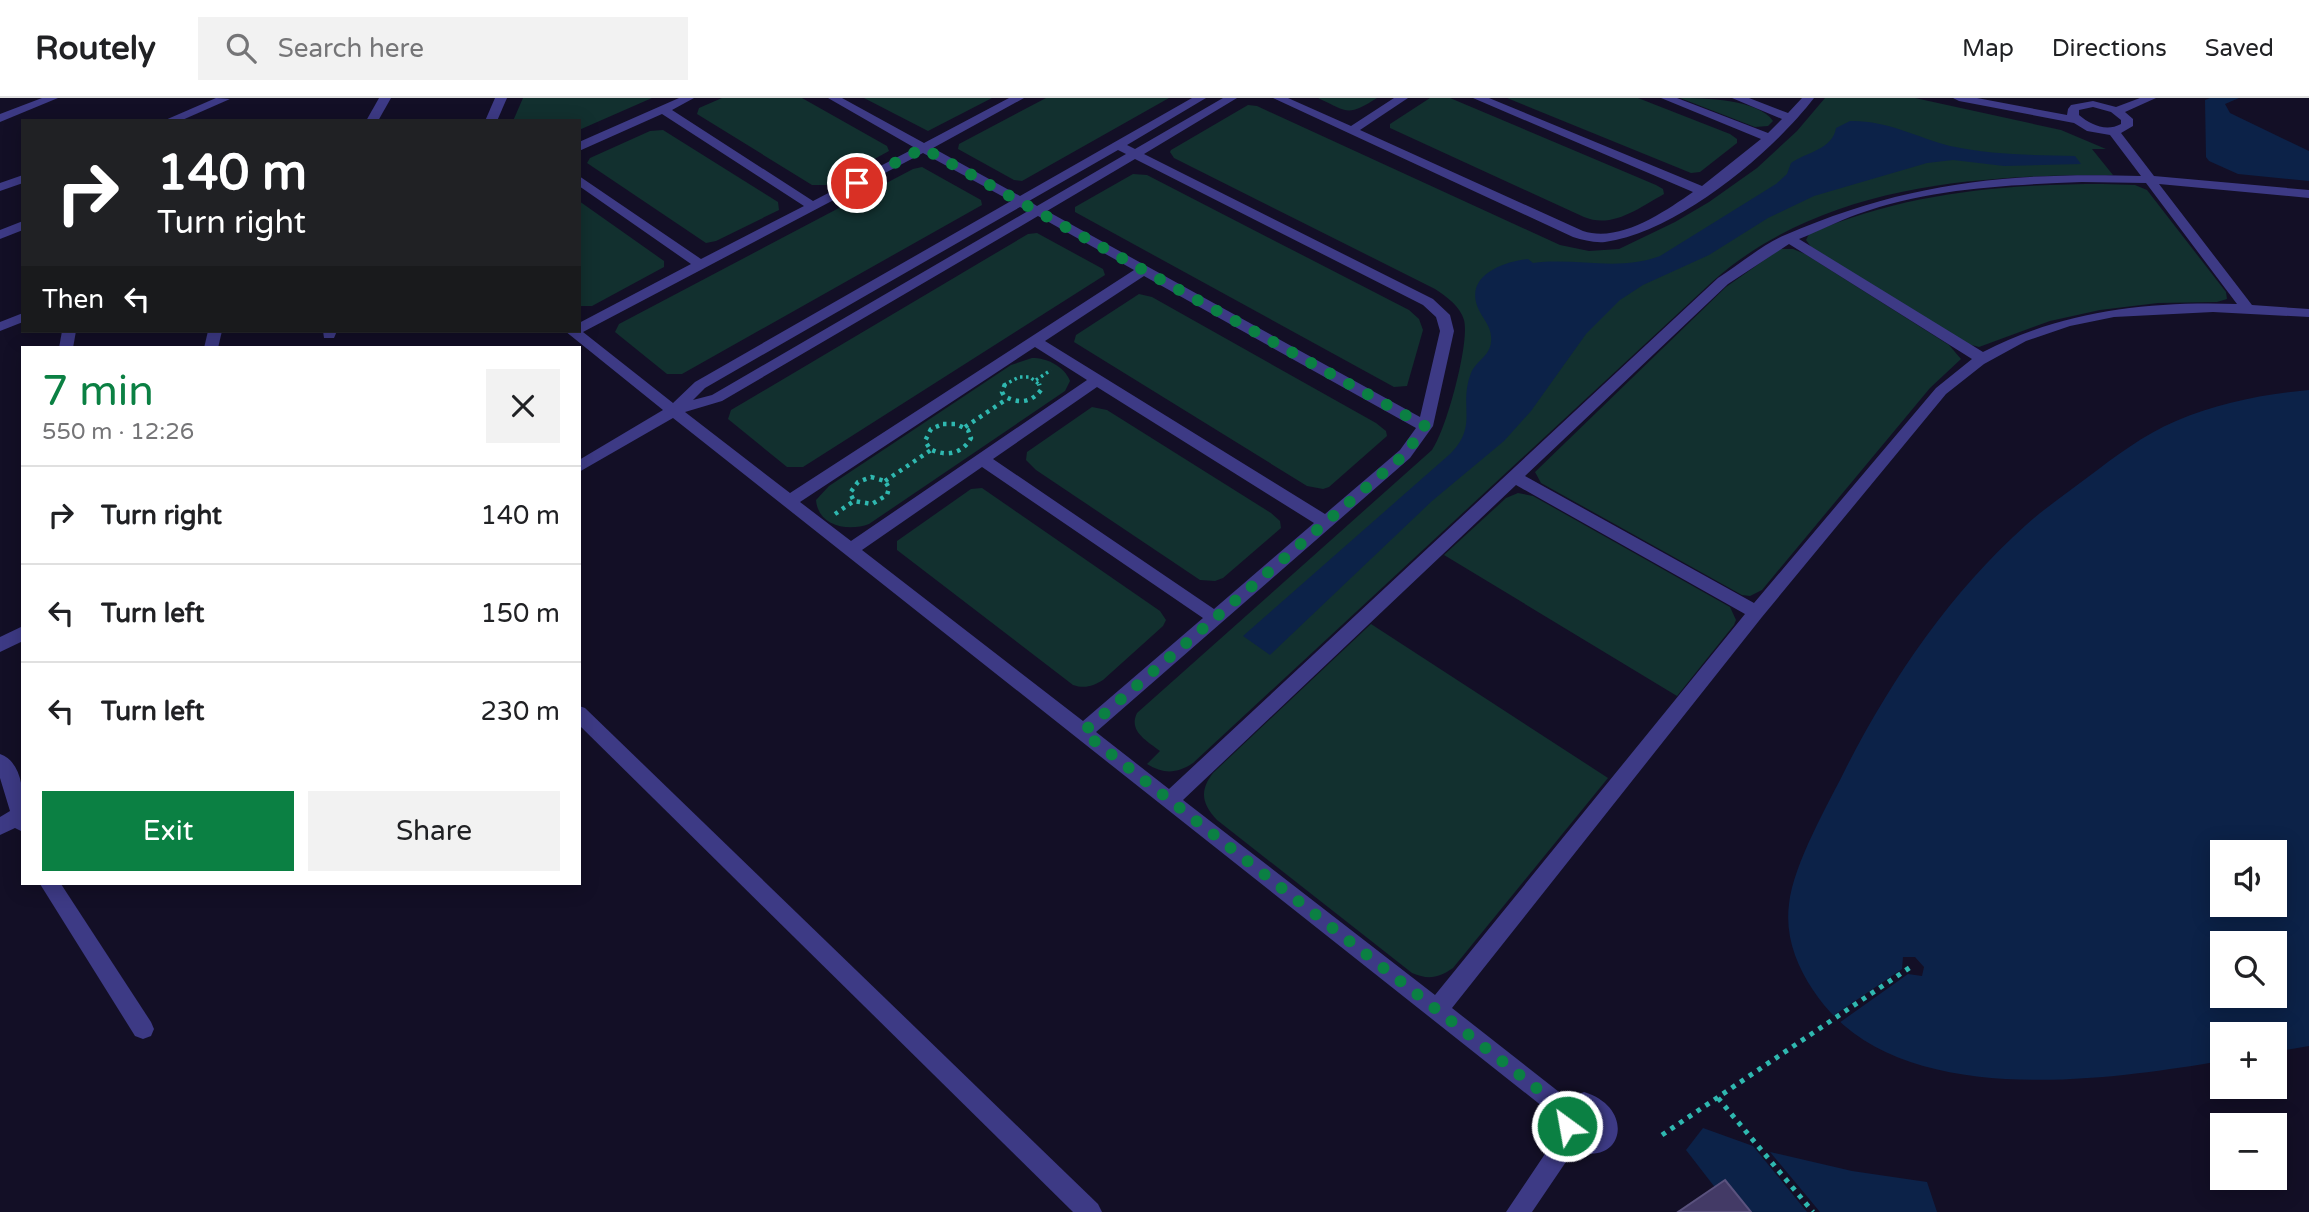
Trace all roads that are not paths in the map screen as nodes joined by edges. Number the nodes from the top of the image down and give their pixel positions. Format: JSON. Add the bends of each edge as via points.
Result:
{"nodes":[{"id":1,"x":52,"y":98,"type":"edge"},
{"id":2,"x":385,"y":98,"type":"edge"},
{"id":3,"x":502,"y":98,"type":"edge"},
{"id":4,"x":688,"y":98,"type":"edge"},
{"id":5,"x":834,"y":98,"type":"edge"},
{"id":6,"x":1018,"y":98,"type":"edge"},
{"id":7,"x":1199,"y":98,"type":"edge"},
{"id":8,"x":1231,"y":98,"type":"edge"},
{"id":9,"x":1279,"y":98,"type":"edge"},
{"id":10,"x":1402,"y":98,"type":"edge"},
{"id":11,"x":1479,"y":98,"type":"edge"},
{"id":12,"x":1667,"y":98,"type":"edge"},
{"id":13,"x":1738,"y":98,"type":"edge"},
{"id":14,"x":1808,"y":98,"type":"edge"},
{"id":15,"x":1959,"y":98,"type":"edge"},
{"id":16,"x":2150,"y":98,"type":"edge"},
{"id":17,"x":224,"y":99,"type":"edge"},
{"id":18,"x":2081,"y":101,"type":"edge"},
{"id":19,"x":663,"y":109,"type":"junction"},
{"id":20,"x":2116,"y":111,"type":"junction"},
{"id":21,"x":0,"y":118,"type":"edge"},
{"id":22,"x":1791,"y":118,"type":"junction"},
{"id":23,"x":174,"y":119,"type":"edge"},
{"id":24,"x":373,"y":119,"type":"edge"},
{"id":25,"x":492,"y":119,"type":"edge"},
{"id":26,"x":2076,"y":120,"type":"junction"},
{"id":27,"x":1351,"y":131,"type":"junction"},
{"id":28,"x":2113,"y":131,"type":"junction"},
{"id":29,"x":1770,"y":138,"type":"junction"},
{"id":30,"x":1117,"y":145,"type":"junction"},
{"id":31,"x":581,"y":146,"type":"edge"},
{"id":32,"x":923,"y":148,"type":"junction"},
{"id":33,"x":1135,"y":154,"type":"junction"},
{"id":34,"x":21,"y":179,"type":"edge"},
{"id":35,"x":581,"y":181,"type":"edge"},
{"id":36,"x":2150,"y":181,"type":"junction"},
{"id":37,"x":0,"y":187,"type":"edge"},
{"id":38,"x":1702,"y":191,"type":"junction"},
{"id":39,"x":2309,"y":194,"type":"edge"},
{"id":40,"x":1020,"y":201,"type":"junction"},
{"id":41,"x":813,"y":206,"type":"junction"},
{"id":42,"x":1037,"y":211,"type":"junction"},
{"id":43,"x":21,"y":226,"type":"edge"},
{"id":44,"x":0,"y":235,"type":"edge"},
{"id":45,"x":1788,"y":237,"type":"junction"},
{"id":46,"x":701,"y":265,"type":"junction"},
{"id":47,"x":1144,"y":270,"type":"junction"},
{"id":48,"x":2247,"y":308,"type":"junction"},
{"id":49,"x":2309,"y":313,"type":"edge"},
{"id":50,"x":21,"y":318,"type":"edge"},
{"id":51,"x":0,"y":327,"type":"edge"},
{"id":52,"x":581,"y":327,"type":"edge"},
{"id":53,"x":579,"y":333,"type":"edge"},
{"id":54,"x":1035,"y":341,"type":"junction"},
{"id":55,"x":1980,"y":357,"type":"junction"},
{"id":56,"x":1097,"y":380,"type":"junction"},
{"id":57,"x":673,"y":411,"type":"junction"},
{"id":58,"x":1425,"y":426,"type":"junction"},
{"id":59,"x":982,"y":459,"type":"junction"},
{"id":60,"x":581,"y":466,"type":"edge"},
{"id":61,"x":1514,"y":477,"type":"junction"},
{"id":62,"x":788,"y":502,"type":"junction"},
{"id":63,"x":1325,"y":522,"type":"junction"},
{"id":64,"x":850,"y":550,"type":"junction"},
{"id":65,"x":1756,"y":612,"type":"junction"},
{"id":66,"x":1214,"y":617,"type":"junction"},
{"id":67,"x":21,"y":634,"type":"edge"},
{"id":68,"x":0,"y":645,"type":"edge"},
{"id":69,"x":581,"y":715,"type":"edge"},
{"id":70,"x":1083,"y":732,"type":"junction"},
{"id":71,"x":0,"y":762,"type":"edge"},
{"id":72,"x":1169,"y":801,"type":"junction"},
{"id":73,"x":21,"y":814,"type":"edge"},
{"id":74,"x":21,"y":818,"type":"edge"},
{"id":75,"x":0,"y":827,"type":"edge"},
{"id":76,"x":51,"y":885,"type":"edge"},
{"id":77,"x":1437,"y":1010,"type":"junction"},
{"id":78,"x":143,"y":1029,"type":"dead end"},
{"id":79,"x":1090,"y":1212,"type":"edge"},
{"id":80,"x":1518,"y":1212,"type":"edge"}],
"edges":[{"from":1,"to":21,"type":"street"},
{"from":2,"to":24,"type":"street"},
{"from":3,"to":25,"type":"street"},
{"from":4,"to":19,"type":"street"},
{"from":5,"to":32,"type":"street"},
{"from":6,"to":32,"type":"street"},
{"from":7,"to":30,"type":"street"},
{"from":8,"to":33,"type":"street"},
{"from":9,"to":27,"type":"street"},
{"from":10,"to":27,"type":"street"},
{"from":11,"to":38,"type":"street"},
{"from":12,"to":29,"type":"street"},
{"from":13,"to":22,"type":"street"},
{"from":14,"to":22,"type":"street"},
{"from":15,"to":26,"type":"street"},
{"from":16,"to":20,"type":"street"},
{"from":17,"to":23,"type":"street"},
{"from":18,"to":20,"type":"street"},
{"from":18,"to":26,"type":"street","via":[[2072,109]]},
{"from":19,"to":31,"type":"street"},
{"from":19,"to":41,"type":"street"},
{"from":20,"to":28,"type":"street","via":[[2128,124]]},
{"from":22,"to":29,"type":"street"},
{"from":26,"to":28,"type":"street"},
{"from":27,"to":38,"type":"street","via":[[1594,238],[1629,231]]},
{"from":28,"to":36,"type":"street"},
{"from":29,"to":38,"type":"street"},
{"from":30,"to":33,"type":"street"},
{"from":30,"to":40,"type":"street"},
{"from":32,"to":40,"type":"street"},
{"from":32,"to":41,"type":"street"},
{"from":33,"to":42,"type":"street"},
{"from":33,"to":58,"type":"street","via":[[1437,308],[1447,331]]},
{"from":34,"to":37,"type":"street"},
{"from":35,"to":46,"type":"street"},
{"from":36,"to":39,"type":"street"},
{"from":36,"to":45,"type":"street","via":[[2038,181],[1947,189],[1858,209]]},
{"from":36,"to":48,"type":"street"},
{"from":40,"to":42,"type":"street"},
{"from":40,"to":57,"type":"street","via":[[700,385]]},
{"from":41,"to":46,"type":"street"},
{"from":42,"to":47,"type":"street"},
{"from":42,"to":57,"type":"street","via":[[717,398]]},
{"from":43,"to":44,"type":"street"},
{"from":45,"to":55,"type":"street"},
{"from":45,"to":61,"type":"street","via":[[1723,281]]},
{"from":46,"to":52,"type":"street"},
{"from":47,"to":54,"type":"street"},
{"from":47,"to":58,"type":"street"},
{"from":48,"to":49,"type":"street"},
{"from":48,"to":55,"type":"street","via":[[2104,315],[2040,331]]},
{"from":50,"to":51,"type":"street"},
{"from":53,"to":57,"type":"street"},
{"from":54,"to":56,"type":"street"},
{"from":54,"to":62,"type":"street"},
{"from":55,"to":65,"type":"street","via":[[1941,391]]},
{"from":56,"to":59,"type":"street"},
{"from":56,"to":63,"type":"street"},
{"from":57,"to":60,"type":"street"},
{"from":57,"to":62,"type":"street"},
{"from":58,"to":63,"type":"street","via":[[1405,454]]},
{"from":59,"to":64,"type":"street"},
{"from":59,"to":66,"type":"street"},
{"from":61,"to":65,"type":"street"},
{"from":61,"to":72,"type":"street"},
{"from":62,"to":64,"type":"street"},
{"from":63,"to":66,"type":"street"},
{"from":64,"to":70,"type":"street"},
{"from":65,"to":77,"type":"street"},
{"from":66,"to":70,"type":"street"},
{"from":67,"to":68,"type":"street"},
{"from":69,"to":79,"type":"street"},
{"from":70,"to":72,"type":"street"},
{"from":71,"to":73,"type":"street","via":[[13,783]]},
{"from":72,"to":77,"type":"street"},
{"from":74,"to":75,"type":"street"},
{"from":76,"to":78,"type":"street"},
{"from":77,"to":80,"type":"street","via":[[1569,1123]]}]}
